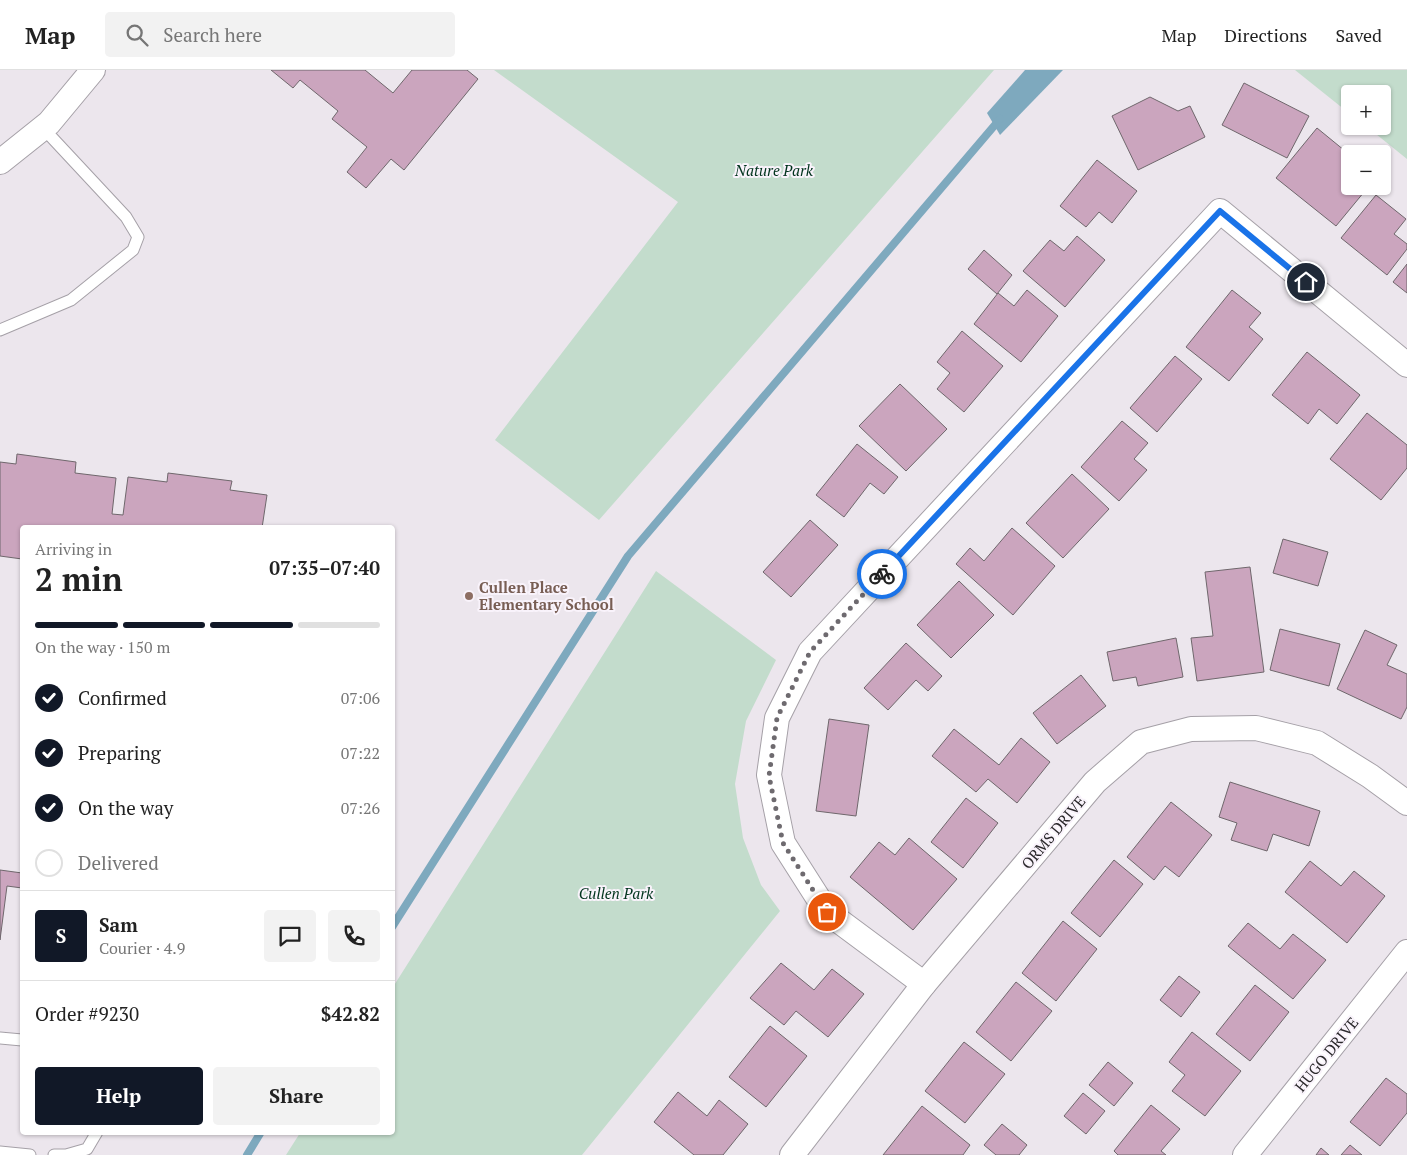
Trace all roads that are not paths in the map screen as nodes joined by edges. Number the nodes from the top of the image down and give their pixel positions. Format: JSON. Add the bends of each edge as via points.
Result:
{"nodes":[{"id":1,"x":93,"y":70,"type":"edge"},
{"id":2,"x":44,"y":128,"type":"junction"},
{"id":3,"x":0,"y":162,"type":"edge"},
{"id":4,"x":0,"y":330,"type":"edge"},
{"id":5,"x":1407,"y":365,"type":"edge"},
{"id":6,"x":1407,"y":803,"type":"edge"},
{"id":7,"x":1407,"y":952,"type":"edge"},
{"id":8,"x":924,"y":984,"type":"junction"},
{"id":9,"x":0,"y":1038,"type":"edge"},
{"id":10,"x":20,"y":1040,"type":"edge"},
{"id":11,"x":95,"y":1135,"type":"edge"},
{"id":12,"x":0,"y":1152,"type":"edge"},
{"id":13,"x":30,"y":1155,"type":"edge"},
{"id":14,"x":54,"y":1155,"type":"edge"},
{"id":15,"x":792,"y":1155,"type":"edge"},
{"id":16,"x":1245,"y":1155,"type":"edge"}],
"edges":[{"from":1,"to":2,"type":"street"},
{"from":2,"to":3,"type":"street"},
{"from":2,"to":4,"type":"lane","via":[[126,217],[138,236],[133,250],[71,300]]},
{"from":5,"to":8,"type":"street","via":[[1220,211],[810,652],[777,718],[769,776],[783,843],[827,912]]},
{"from":6,"to":8,"type":"street","name":"ORMS DRIVE","via":[[1317,743],[1256,728],[1191,729],[1141,742],[1096,782]]},
{"from":7,"to":16,"type":"street","name":"HUGO DRIVE"},
{"from":8,"to":15,"type":"street","name":"ORMS DRIVE"},
{"from":9,"to":10,"type":"lane"},
{"from":11,"to":14,"type":"lane","via":[[87,1149]]},
{"from":12,"to":13,"type":"lane"}]}
